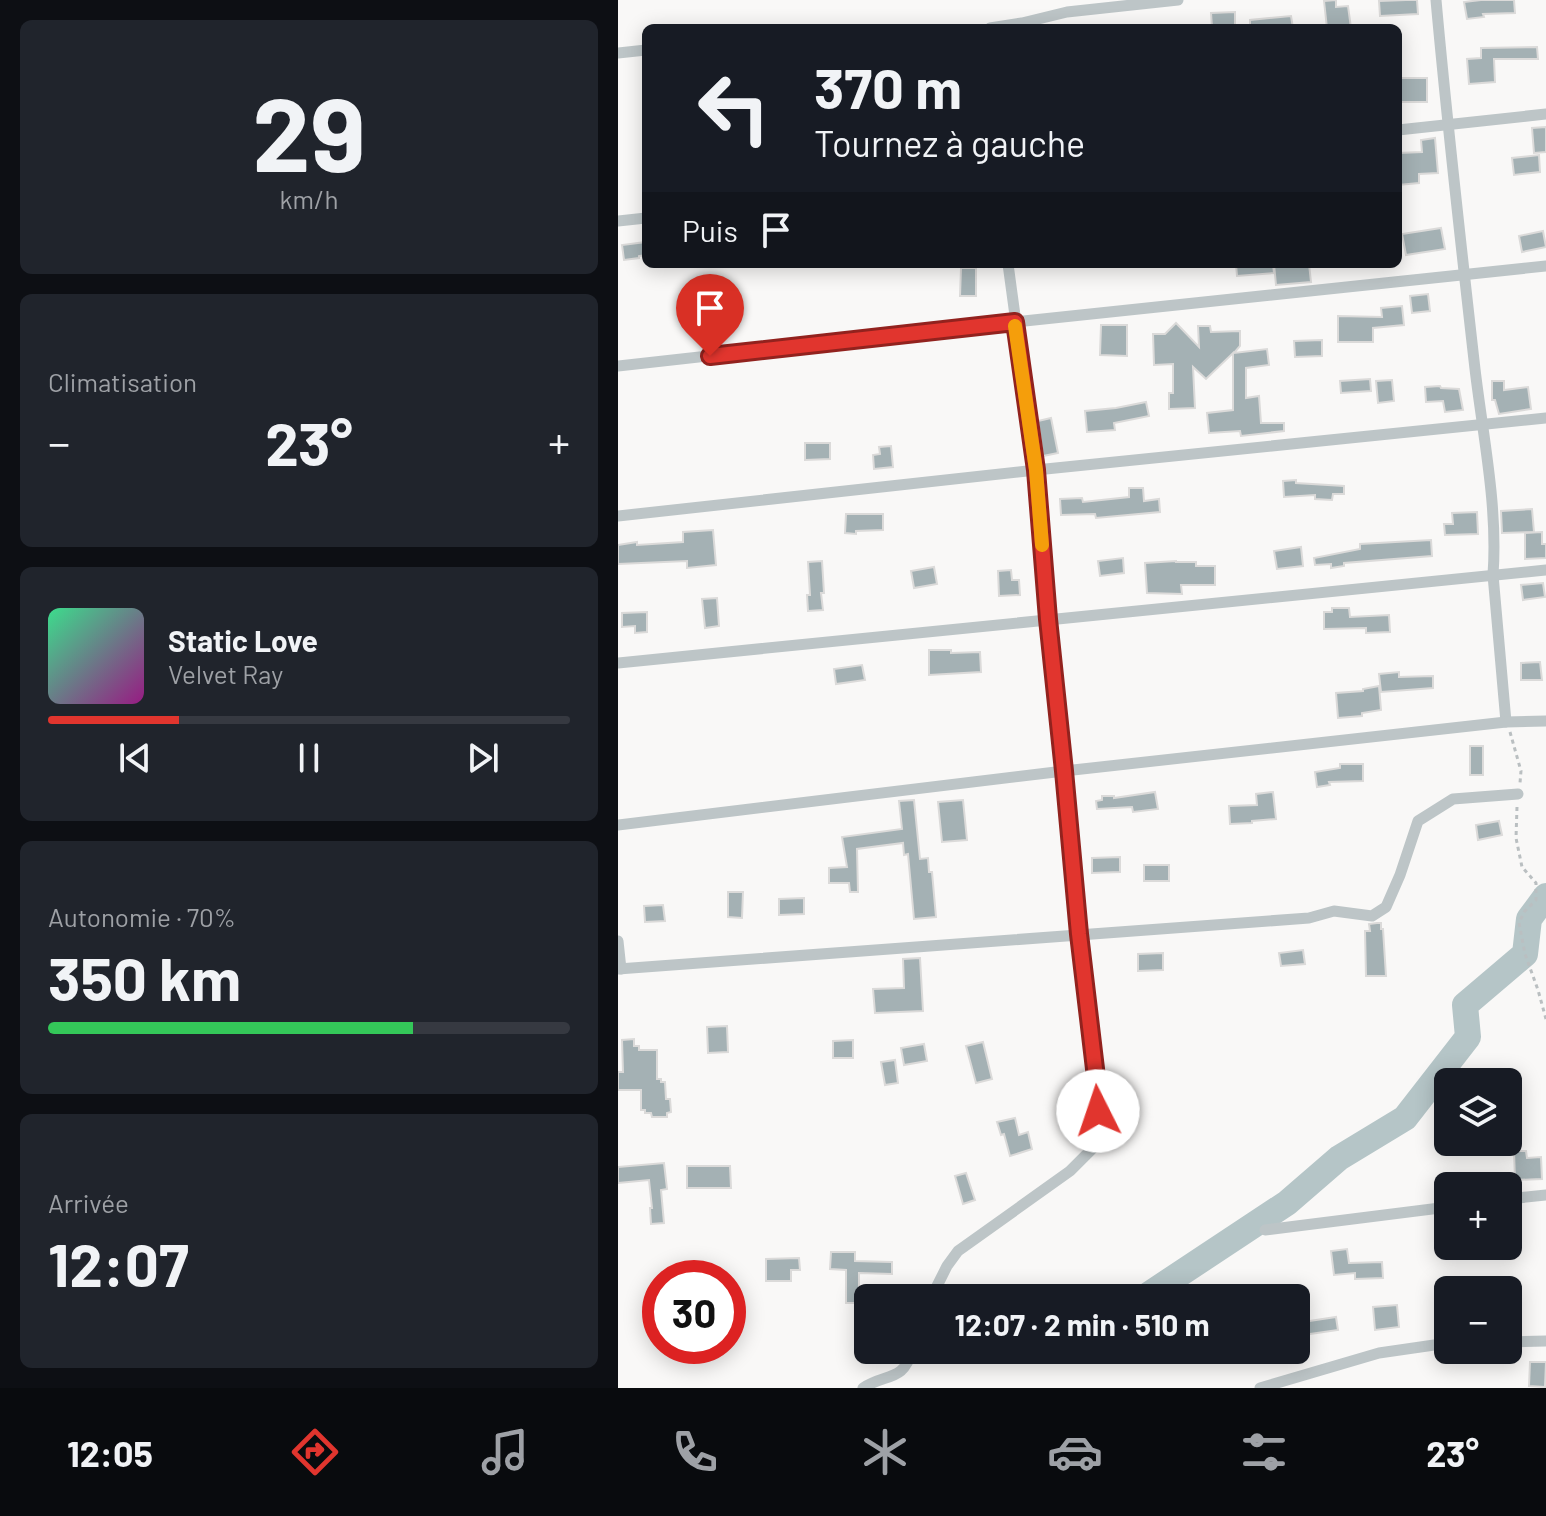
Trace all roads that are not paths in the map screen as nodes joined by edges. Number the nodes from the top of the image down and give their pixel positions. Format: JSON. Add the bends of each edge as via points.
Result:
{"nodes":[{"id":1,"x":1178,"y":0,"type":"edge"},
{"id":2,"x":1436,"y":0,"type":"edge"},
{"id":3,"x":1067,"y":12,"type":"junction"},
{"id":4,"x":1016,"y":24,"type":"edge"},
{"id":5,"x":1059,"y":24,"type":"edge"},
{"id":6,"x":642,"y":50,"type":"edge"},
{"id":7,"x":618,"y":53,"type":"edge"},
{"id":8,"x":1546,"y":114,"type":"edge"},
{"id":9,"x":1447,"y":125,"type":"junction"},
{"id":10,"x":1402,"y":130,"type":"edge"},
{"id":11,"x":642,"y":218,"type":"edge"},
{"id":12,"x":618,"y":221,"type":"edge"},
{"id":13,"x":1546,"y":266,"type":"edge"},
{"id":14,"x":1008,"y":268,"type":"edge"},
{"id":15,"x":1465,"y":275,"type":"junction"},
{"id":16,"x":1015,"y":322,"type":"junction"},
{"id":17,"x":618,"y":366,"type":"edge"},
{"id":18,"x":1546,"y":418,"type":"edge"},
{"id":19,"x":1482,"y":424,"type":"junction"},
{"id":20,"x":1036,"y":470,"type":"junction"},
{"id":21,"x":618,"y":516,"type":"edge"},
{"id":22,"x":1546,"y":570,"type":"edge"},
{"id":23,"x":1493,"y":575,"type":"junction"},
{"id":24,"x":1048,"y":619,"type":"junction"},
{"id":25,"x":618,"y":663,"type":"edge"},
{"id":26,"x":1546,"y":721,"type":"edge"},
{"id":27,"x":1506,"y":722,"type":"junction"},
{"id":28,"x":1064,"y":771,"type":"junction"},
{"id":29,"x":1518,"y":794,"type":"road end"},
{"id":30,"x":618,"y":825,"type":"edge"},
{"id":31,"x":1079,"y":934,"type":"junction"},
{"id":32,"x":618,"y":941,"type":"edge"},
{"id":33,"x":619,"y":969,"type":"edge"},
{"id":34,"x":1546,"y":1195,"type":"edge"},
{"id":35,"x":1522,"y":1198,"type":"edge"},
{"id":36,"x":1434,"y":1209,"type":"edge"},
{"id":37,"x":1265,"y":1230,"type":"dead end"},
{"id":38,"x":938,"y":1284,"type":"edge"},
{"id":39,"x":1546,"y":1341,"type":"edge"},
{"id":40,"x":1522,"y":1342,"type":"edge"},
{"id":41,"x":1434,"y":1345,"type":"edge"},
{"id":42,"x":907,"y":1364,"type":"edge"},
{"id":43,"x":863,"y":1388,"type":"edge"},
{"id":44,"x":1260,"y":1388,"type":"edge"}],
"edges":[{"from":1,"to":3,"type":"street"},
{"from":2,"to":9,"type":"street"},
{"from":3,"to":4,"type":"street"},
{"from":3,"to":5,"type":"street"},
{"from":6,"to":7,"type":"street"},
{"from":8,"to":9,"type":"street"},
{"from":9,"to":10,"type":"street"},
{"from":9,"to":15,"type":"street"},
{"from":11,"to":12,"type":"street"},
{"from":13,"to":15,"type":"street"},
{"from":14,"to":16,"type":"street"},
{"from":15,"to":16,"type":"street"},
{"from":15,"to":19,"type":"street"},
{"from":16,"to":17,"type":"street"},
{"from":16,"to":20,"type":"street"},
{"from":18,"to":19,"type":"street"},
{"from":19,"to":20,"type":"street"},
{"from":19,"to":23,"type":"street","via":[[1491,486]]},
{"from":20,"to":21,"type":"street"},
{"from":20,"to":24,"type":"street"},
{"from":22,"to":23,"type":"street"},
{"from":23,"to":24,"type":"street"},
{"from":23,"to":27,"type":"street"},
{"from":24,"to":25,"type":"street"},
{"from":24,"to":28,"type":"street"},
{"from":26,"to":27,"type":"street"},
{"from":27,"to":28,"type":"street"},
{"from":28,"to":30,"type":"street"},
{"from":28,"to":31,"type":"street"},
{"from":29,"to":31,"type":"street","via":[[1453,799],[1418,821],[1386,907],[1372,916],[1334,911],[1309,918]]},
{"from":31,"to":33,"type":"street"},
{"from":31,"to":38,"type":"street","via":[[1098,1094],[1092,1149],[1070,1171],[958,1251]]},
{"from":32,"to":33,"type":"street"},
{"from":34,"to":35,"type":"street"},
{"from":36,"to":37,"type":"street"},
{"from":39,"to":40,"type":"street"},
{"from":41,"to":44,"type":"street","via":[[1379,1353]]},
{"from":42,"to":43,"type":"street","via":[[903,1372]]}]}
